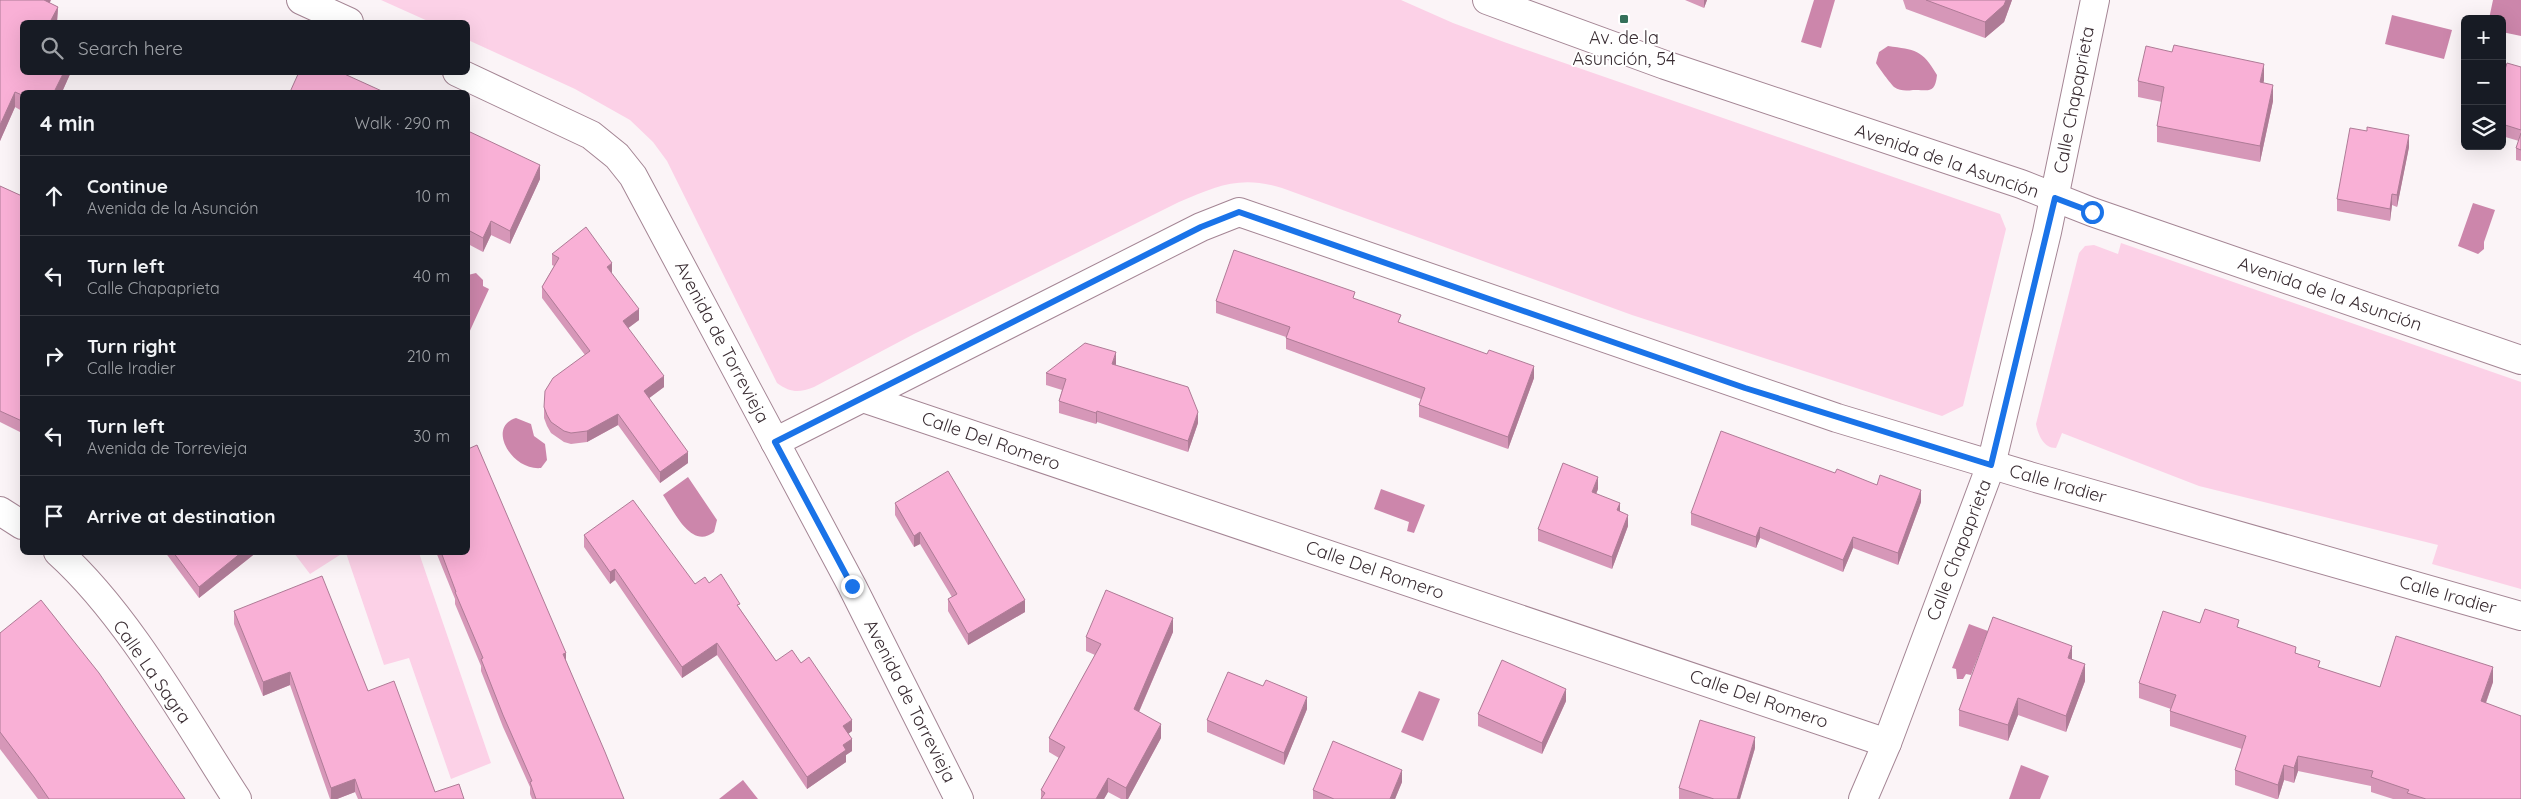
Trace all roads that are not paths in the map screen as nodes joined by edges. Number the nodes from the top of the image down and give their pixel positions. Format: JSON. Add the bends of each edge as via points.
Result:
{"nodes":[{"id":1,"x":301,"y":0,"type":"edge"},
{"id":2,"x":1487,"y":0,"type":"edge"},
{"id":3,"x":2095,"y":0,"type":"edge"},
{"id":4,"x":345,"y":20,"type":"edge"},
{"id":5,"x":463,"y":75,"type":"edge"},
{"id":6,"x":2055,"y":198,"type":"junction"},
{"id":7,"x":2521,"y":360,"type":"edge"},
{"id":8,"x":863,"y":398,"type":"junction"},
{"id":9,"x":775,"y":442,"type":"junction"},
{"id":10,"x":1991,"y":465,"type":"junction"},
{"id":11,"x":0,"y":511,"type":"edge"},
{"id":12,"x":20,"y":523,"type":"edge"},
{"id":13,"x":61,"y":555,"type":"edge"},
{"id":14,"x":2521,"y":616,"type":"edge"},
{"id":15,"x":1887,"y":743,"type":"junction"},
{"id":16,"x":237,"y":799,"type":"edge"},
{"id":17,"x":959,"y":799,"type":"edge"},
{"id":18,"x":1864,"y":799,"type":"edge"}],
"edges":[{"from":1,"to":4,"type":"street"},
{"from":2,"to":6,"type":"street","name":"Avenida de la Asunción","via":[[1665,65]]},
{"from":3,"to":6,"type":"street","name":"Calle Chapaprieta"},
{"from":5,"to":9,"type":"street","name":"Avenida de Torrevieja","via":[[591,135],[617,156],[654,211]]},
{"from":6,"to":7,"type":"street","name":"Avenida de la Asunción"},
{"from":6,"to":10,"type":"street","name":"Calle Chapaprieta"},
{"from":8,"to":9,"type":"street","name":"Calle Iradier"},
{"from":8,"to":10,"type":"street","name":"Calle Iradier","via":[[1201,227],[1239,212],[1745,388]]},
{"from":8,"to":15,"type":"street","name":"Calle Del Romero"},
{"from":9,"to":17,"type":"street","name":"Avenida de Torrevieja"},
{"from":10,"to":14,"type":"street","name":"Calle Iradier"},
{"from":10,"to":15,"type":"street","name":"Calle Chapaprieta"},
{"from":11,"to":12,"type":"street"},
{"from":13,"to":16,"type":"street","name":"Calle La Sagra","via":[[100,597],[152,666]]},
{"from":15,"to":18,"type":"street","name":"Calle Chapaprieta"}]}
